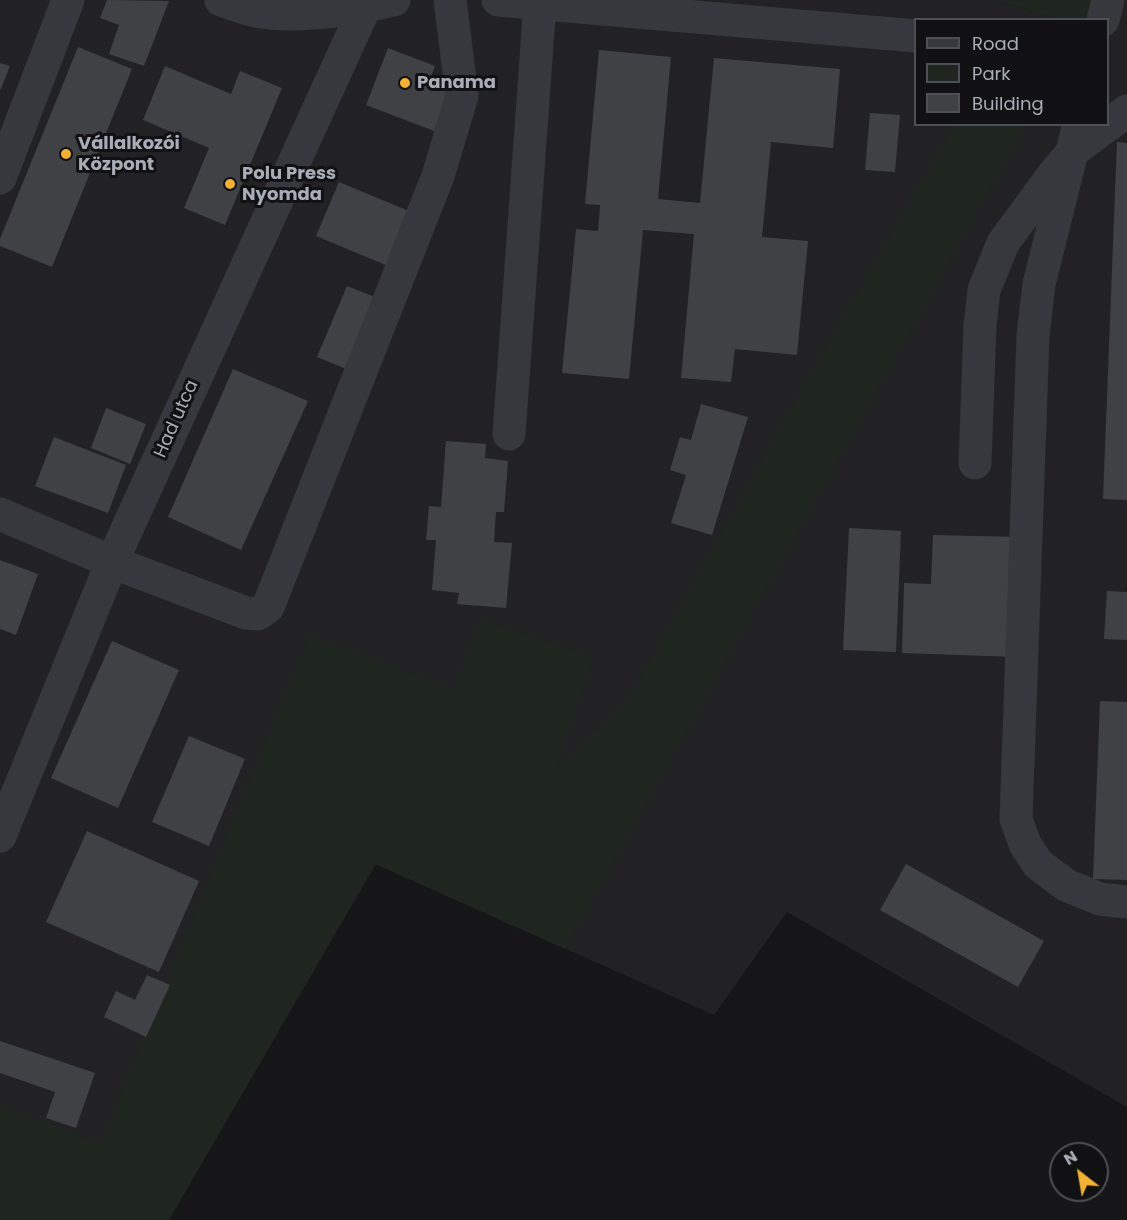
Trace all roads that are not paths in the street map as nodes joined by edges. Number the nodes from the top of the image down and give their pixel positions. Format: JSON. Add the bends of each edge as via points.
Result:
{"nodes":[{"id":1,"x":68,"y":0,"type":"edge"},
{"id":2,"x":221,"y":0,"type":"edge"},
{"id":3,"x":450,"y":0,"type":"edge"},
{"id":4,"x":498,"y":0,"type":"edge"},
{"id":5,"x":1108,"y":0,"type":"edge"},
{"id":6,"x":379,"y":3,"type":"edge"},
{"id":7,"x":540,"y":3,"type":"junction"},
{"id":8,"x":1104,"y":18,"type":"edge"},
{"id":9,"x":914,"y":36,"type":"edge"},
{"id":10,"x":1127,"y":111,"type":"edge"},
{"id":11,"x":1109,"y":121,"type":"edge"},
{"id":12,"x":1099,"y":126,"type":"edge"},
{"id":13,"x":1076,"y":138,"type":"edge"},
{"id":14,"x":0,"y":178,"type":"edge"},
{"id":15,"x":509,"y":434,"type":"dead end"},
{"id":16,"x":975,"y":463,"type":"dead end"},
{"id":17,"x":0,"y":514,"type":"edge"},
{"id":18,"x":112,"y":562,"type":"junction"},
{"id":19,"x":0,"y":836,"type":"edge"},
{"id":20,"x":1127,"y":902,"type":"edge"}],
"edges":[{"from":1,"to":14,"type":"street"},
{"from":2,"to":6,"type":"street","via":[[261,12],[284,14]]},
{"from":3,"to":18,"type":"street","via":[[462,96],[438,176],[268,607],[258,614],[246,613]]},
{"from":4,"to":7,"type":"street"},
{"from":5,"to":8,"type":"street"},
{"from":6,"to":18,"type":"street","name":"Had utca"},
{"from":7,"to":9,"type":"street"},
{"from":7,"to":15,"type":"street"},
{"from":10,"to":11,"type":"street"},
{"from":12,"to":13,"type":"street"},
{"from":13,"to":16,"type":"street","via":[[1003,243],[984,290]]},
{"from":13,"to":20,"type":"street","via":[[1039,284],[1033,336],[1016,819],[1038,864],[1066,885],[1100,899]]},
{"from":17,"to":18,"type":"street"},
{"from":18,"to":19,"type":"street","name":"Had utca"}]}
